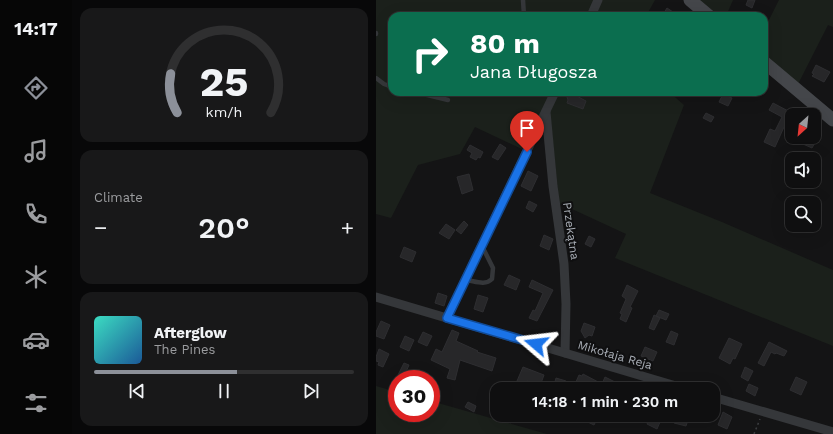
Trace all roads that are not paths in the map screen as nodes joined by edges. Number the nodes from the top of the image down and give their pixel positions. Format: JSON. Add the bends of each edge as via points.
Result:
{"nodes":[{"id":1,"x":523,"y":0,"type":"edge"},
{"id":2,"x":598,"y":0,"type":"edge"},
{"id":3,"x":690,"y":0,"type":"edge"},
{"id":4,"x":524,"y":12,"type":"edge"},
{"id":5,"x":593,"y":12,"type":"edge"},
{"id":6,"x":704,"y":12,"type":"edge"},
{"id":7,"x":768,"y":65,"type":"edge"},
{"id":8,"x":376,"y":78,"type":"edge"},
{"id":9,"x":388,"y":85,"type":"edge"},
{"id":10,"x":432,"y":96,"type":"edge"},
{"id":11,"x":553,"y":96,"type":"edge"},
{"id":12,"x":448,"y":100,"type":"dead end"},
{"id":13,"x":546,"y":112,"type":"junction"},
{"id":14,"x":833,"y":120,"type":"edge"},
{"id":15,"x":482,"y":246,"type":"junction"},
{"id":16,"x":466,"y":280,"type":"junction"},
{"id":17,"x":376,"y":297,"type":"edge"},
{"id":18,"x":447,"y":318,"type":"junction"},
{"id":19,"x":565,"y":353,"type":"junction"},
{"id":20,"x":662,"y":382,"type":"edge"},
{"id":21,"x":720,"y":399,"type":"edge"},
{"id":22,"x":833,"y":432,"type":"edge"}],
"edges":[{"from":1,"to":4,"type":"lane"},
{"from":2,"to":5,"type":"street"},
{"from":3,"to":6,"type":"street"},
{"from":7,"to":14,"type":"street"},
{"from":8,"to":9,"type":"lane"},
{"from":10,"to":12,"type":"lane"},
{"from":11,"to":13,"type":"street"},
{"from":13,"to":15,"type":"street"},
{"from":13,"to":19,"type":"street","name":"Przekątna","via":[[564,264]]},
{"from":15,"to":16,"type":"street"},
{"from":15,"to":16,"type":"lane","via":[[493,268],[492,279],[484,284]]},
{"from":16,"to":18,"type":"street"},
{"from":17,"to":18,"type":"street","name":"Mikołaja Reja"},
{"from":18,"to":19,"type":"street","name":"Mikołaja Reja"},
{"from":19,"to":20,"type":"street","name":"Mikołaja Reja"},
{"from":21,"to":22,"type":"street"}]}
